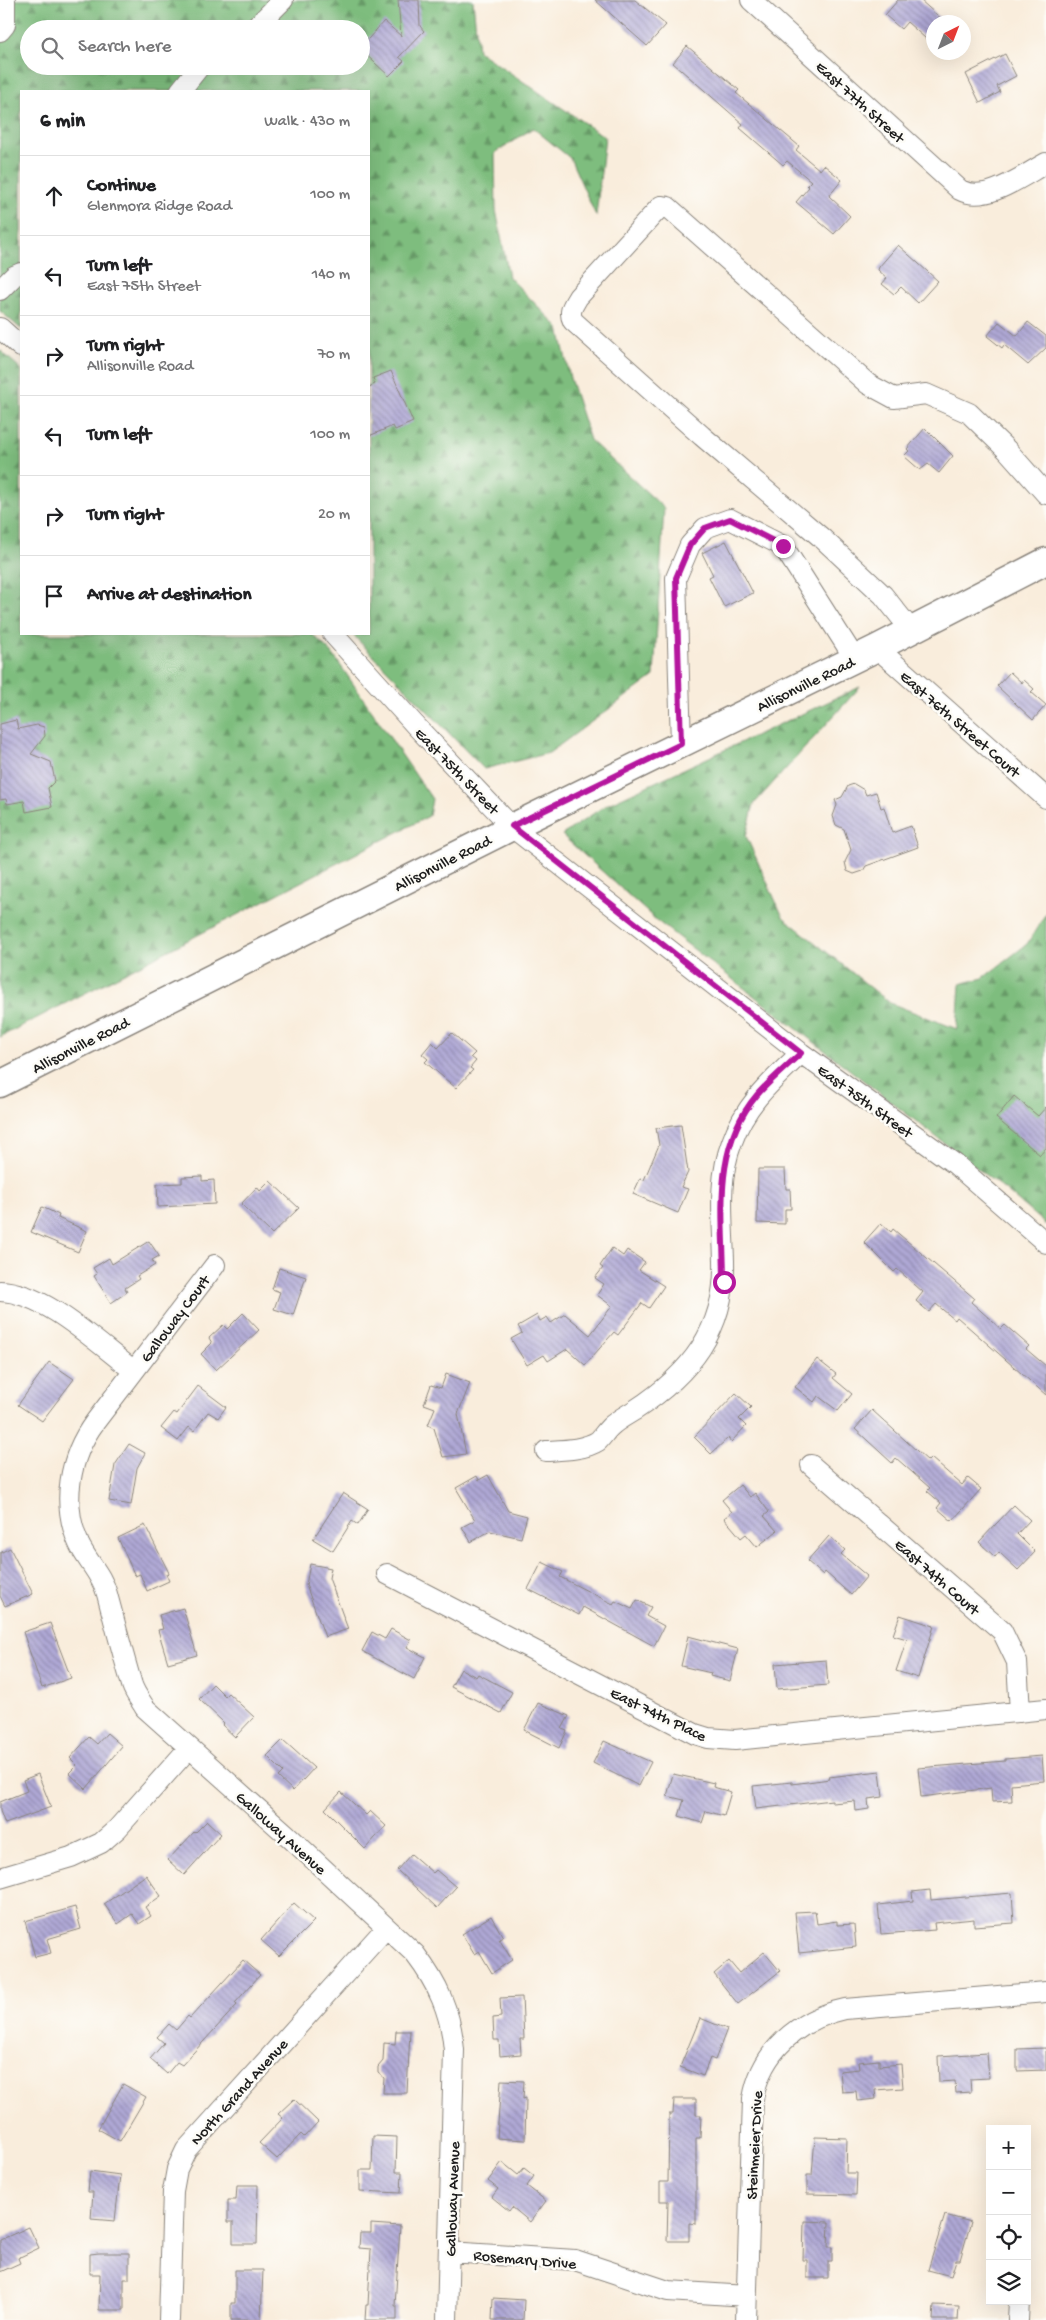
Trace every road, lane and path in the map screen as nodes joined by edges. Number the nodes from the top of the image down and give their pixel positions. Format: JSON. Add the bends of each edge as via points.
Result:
{"nodes":[{"id":1,"x":5,"y":0,"type":"edge"},
{"id":2,"x":283,"y":0,"type":"edge"},
{"id":3,"x":751,"y":0,"type":"edge"},
{"id":4,"x":263,"y":20,"type":"edge"},
{"id":5,"x":0,"y":31,"type":"edge"},
{"id":6,"x":193,"y":75,"type":"edge"},
{"id":7,"x":181,"y":90,"type":"edge"},
{"id":8,"x":1046,"y":164,"type":"edge"},
{"id":9,"x":20,"y":273,"type":"edge"},
{"id":10,"x":0,"y":290,"type":"edge"},
{"id":11,"x":0,"y":328,"type":"edge"},
{"id":12,"x":20,"y":346,"type":"edge"},
{"id":13,"x":1046,"y":494,"type":"edge"},
{"id":14,"x":1046,"y":561,"type":"edge"},
{"id":15,"x":911,"y":630,"type":"junction"},
{"id":16,"x":334,"y":635,"type":"edge"},
{"id":17,"x":866,"y":653,"type":"junction"},
{"id":18,"x":681,"y":744,"type":"junction"},
{"id":19,"x":1046,"y":798,"type":"edge"},
{"id":20,"x":512,"y":826,"type":"junction"},
{"id":21,"x":801,"y":1053,"type":"junction"},
{"id":22,"x":0,"y":1084,"type":"edge"},
{"id":23,"x":1046,"y":1243,"type":"edge"},
{"id":24,"x":215,"y":1265,"type":"dead end"},
{"id":25,"x":0,"y":1292,"type":"edge"},
{"id":26,"x":134,"y":1371,"type":"junction"},
{"id":27,"x":546,"y":1451,"type":"dead end"},
{"id":28,"x":811,"y":1465,"type":"dead end"},
{"id":29,"x":387,"y":1574,"type":"dead end"},
{"id":30,"x":1046,"y":1709,"type":"edge"},
{"id":31,"x":1020,"y":1712,"type":"junction"},
{"id":32,"x":189,"y":1748,"type":"junction"},
{"id":33,"x":0,"y":1878,"type":"edge"},
{"id":34,"x":386,"y":1928,"type":"junction"},
{"id":35,"x":1046,"y":1992,"type":"edge"},
{"id":36,"x":449,"y":2252,"type":"junction"},
{"id":37,"x":747,"y":2296,"type":"junction"},
{"id":38,"x":1019,"y":2305,"type":"edge"},
{"id":39,"x":169,"y":2320,"type":"edge"},
{"id":40,"x":447,"y":2320,"type":"edge"},
{"id":41,"x":746,"y":2320,"type":"edge"},
{"id":42,"x":1018,"y":2320,"type":"edge"}],
"edges":[{"from":1,"to":5,"type":"street","via":[[5,25]]},
{"from":2,"to":4,"type":"street"},
{"from":3,"to":8,"type":"street","name":"East 77th Street","via":[[960,190],[985,194]]},
{"from":6,"to":7,"type":"street"},
{"from":9,"to":10,"type":"street"},
{"from":11,"to":12,"type":"street"},
{"from":13,"to":15,"type":"street","via":[[969,413],[926,394],[894,398],[868,384],[668,207],[661,206],[578,297],[571,308],[573,321],[823,539],[883,595]]},
{"from":14,"to":15,"type":"main road","name":"Allisonville Road"},
{"from":15,"to":17,"type":"main road","name":"Allisonville Road"},
{"from":16,"to":20,"type":"street","name":"East 75th Street"},
{"from":17,"to":18,"type":"main road","name":"Allisonville Road"},
{"from":17,"to":18,"type":"street","name":"East 76th Street Court","via":[[783,546],[730,519],[705,528],[690,545],[676,578]]},
{"from":17,"to":19,"type":"street","name":"East 76th Street Court"},
{"from":18,"to":20,"type":"main road","name":"Allisonville Road"},
{"from":20,"to":21,"type":"street","name":"East 75th Street"},
{"from":20,"to":22,"type":"main road","name":"Allisonville Road"},
{"from":21,"to":23,"type":"street","name":"East 75th Street","via":[[954,1164]]},
{"from":21,"to":27,"type":"street","via":[[757,1095],[734,1135],[722,1179],[724,1282],[717,1314],[696,1355],[657,1397],[611,1426],[597,1441],[574,1449]]},
{"from":24,"to":26,"type":"street","name":"Galloway Court"},
{"from":25,"to":26,"type":"street","via":[[19,1294],[41,1302]]},
{"from":26,"to":32,"type":"street","name":"Galloway Avenue","via":[[82,1442],[71,1473],[70,1512],[79,1543],[107,1593],[132,1686],[145,1708]]},
{"from":28,"to":31,"type":"street","name":"East 74th Court","via":[[1002,1631],[1017,1662]]},
{"from":29,"to":31,"type":"street","name":"East 74th Place","via":[[708,1738],[735,1740]]},
{"from":30,"to":31,"type":"street","name":"East 74th Place"},
{"from":32,"to":33,"type":"street","via":[[101,1843],[72,1857]]},
{"from":32,"to":34,"type":"street","name":"Galloway Avenue"},
{"from":34,"to":36,"type":"street","name":"Galloway Avenue","via":[[415,1954],[430,1974],[450,2018],[454,2066]]},
{"from":34,"to":39,"type":"street","name":"North Grand Avenue","via":[[186,2150],[177,2170],[173,2191]]},
{"from":35,"to":37,"type":"street","name":"Steinmeier Drive","via":[[845,2009],[815,2018],[782,2042],[764,2068],[753,2099]]},
{"from":36,"to":37,"type":"street","name":"Rosemary Drive","via":[[575,2260],[668,2291]]},
{"from":36,"to":40,"type":"street","name":"Galloway Avenue"},
{"from":37,"to":41,"type":"street","name":"Steinmeier Drive"},
{"from":38,"to":42,"type":"street"}]}
